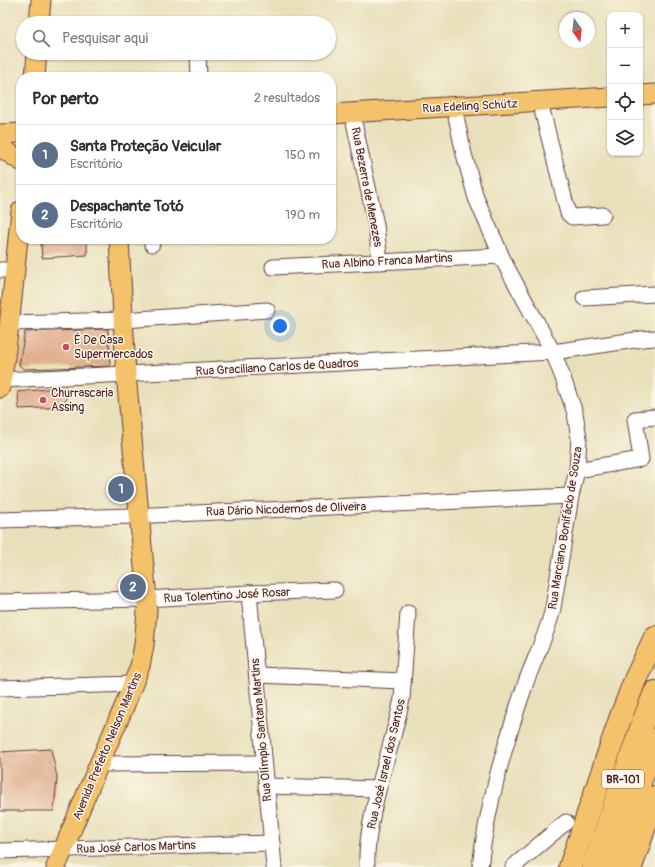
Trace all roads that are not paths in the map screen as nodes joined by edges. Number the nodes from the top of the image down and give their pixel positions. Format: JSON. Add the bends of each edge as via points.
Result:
{"nodes":[{"id":1,"x":41,"y":0,"type":"edge"},
{"id":2,"x":40,"y":16,"type":"edge"},
{"id":3,"x":36,"y":60,"type":"edge"},
{"id":4,"x":198,"y":60,"type":"edge"},
{"id":5,"x":35,"y":72,"type":"edge"},
{"id":6,"x":199,"y":72,"type":"edge"},
{"id":7,"x":655,"y":94,"type":"edge"},
{"id":8,"x":643,"y":95,"type":"edge"},
{"id":9,"x":607,"y":97,"type":"edge"},
{"id":10,"x":540,"y":102,"type":"junction"},
{"id":11,"x":454,"y":107,"type":"junction"},
{"id":12,"x":352,"y":113,"type":"junction"},
{"id":13,"x":336,"y":114,"type":"edge"},
{"id":14,"x":16,"y":133,"type":"edge"},
{"id":15,"x":0,"y":134,"type":"edge"},
{"id":16,"x":0,"y":147,"type":"edge"},
{"id":17,"x":16,"y":158,"type":"edge"},
{"id":18,"x":603,"y":215,"type":"dead end"},
{"id":19,"x":16,"y":234,"type":"edge"},
{"id":20,"x":119,"y":244,"type":"edge"},
{"id":21,"x":501,"y":256,"type":"junction"},
{"id":22,"x":380,"y":262,"type":"junction"},
{"id":23,"x":272,"y":267,"type":"dead end"},
{"id":24,"x":8,"y":270,"type":"edge"},
{"id":25,"x":655,"y":294,"type":"edge"},
{"id":26,"x":584,"y":298,"type":"dead end"},
{"id":27,"x":267,"y":310,"type":"dead end"},
{"id":28,"x":124,"y":320,"type":"junction"},
{"id":29,"x":10,"y":323,"type":"junction"},
{"id":30,"x":655,"y":338,"type":"edge"},
{"id":31,"x":553,"y":352,"type":"junction"},
{"id":32,"x":126,"y":374,"type":"junction"},
{"id":33,"x":1,"y":384,"type":"edge"},
{"id":34,"x":655,"y":417,"type":"edge"},
{"id":35,"x":577,"y":470,"type":"junction"},
{"id":36,"x":571,"y":496,"type":"junction"},
{"id":37,"x":140,"y":515,"type":"junction"},
{"id":38,"x":0,"y":520,"type":"edge"},
{"id":39,"x":335,"y":590,"type":"dead end"},
{"id":40,"x":249,"y":593,"type":"junction"},
{"id":41,"x":147,"y":599,"type":"junction"},
{"id":42,"x":0,"y":602,"type":"edge"},
{"id":43,"x":408,"y":613,"type":"dead end"},
{"id":44,"x":655,"y":637,"type":"edge"},
{"id":45,"x":257,"y":675,"type":"junction"},
{"id":46,"x":403,"y":681,"type":"junction"},
{"id":47,"x":134,"y":684,"type":"junction"},
{"id":48,"x":0,"y":688,"type":"edge"},
{"id":49,"x":655,"y":692,"type":"edge"},
{"id":50,"x":655,"y":740,"type":"edge"},
{"id":51,"x":264,"y":763,"type":"junction"},
{"id":52,"x":99,"y":764,"type":"junction"},
{"id":53,"x":266,"y":786,"type":"junction"},
{"id":54,"x":378,"y":789,"type":"junction"},
{"id":55,"x":655,"y":797,"type":"edge"},
{"id":56,"x":566,"y":822,"type":"dead end"},
{"id":57,"x":272,"y":843,"type":"junction"},
{"id":58,"x":63,"y":849,"type":"junction"},
{"id":59,"x":0,"y":851,"type":"edge"},
{"id":60,"x":56,"y":867,"type":"edge"},
{"id":61,"x":274,"y":867,"type":"edge"},
{"id":62,"x":367,"y":867,"type":"edge"},
{"id":63,"x":480,"y":867,"type":"edge"},
{"id":64,"x":513,"y":867,"type":"edge"},
{"id":65,"x":570,"y":867,"type":"edge"},
{"id":66,"x":593,"y":867,"type":"edge"},
{"id":67,"x":611,"y":867,"type":"edge"},
{"id":68,"x":631,"y":867,"type":"edge"}],
"edges":[{"from":1,"to":2,"type":"main road"},
{"from":3,"to":5,"type":"main road"},
{"from":4,"to":6,"type":"street"},
{"from":7,"to":8,"type":"main road"},
{"from":9,"to":10,"type":"main road","name":"Rua Edeling Schütz"},
{"from":10,"to":11,"type":"main road","name":"Rua Edeling Schütz"},
{"from":10,"to":18,"type":"street","via":[[568,213],[572,217]]},
{"from":11,"to":12,"type":"main road","name":"Rua Edeling Schütz"},
{"from":11,"to":21,"type":"street","name":"Rua Marciano Bonifácio de Souza","via":[[476,198]]},
{"from":12,"to":13,"type":"main road","name":"Rua Edeling Schütz"},
{"from":12,"to":22,"type":"street","name":"Rua Bezerra de Menezes","via":[[374,213]]},
{"from":14,"to":15,"type":"main road"},
{"from":16,"to":17,"type":"main road"},
{"from":19,"to":24,"type":"main road"},
{"from":20,"to":28,"type":"main road","name":"Avenida Prefeito Nelson Martins"},
{"from":21,"to":22,"type":"street","name":"Rua Albino Franca Martins"},
{"from":21,"to":31,"type":"street","name":"Rua Marciano Bonifácio de Souza"},
{"from":22,"to":23,"type":"street","name":"Rua Albino Franca Martins"},
{"from":24,"to":29,"type":"main road"},
{"from":25,"to":26,"type":"street"},
{"from":27,"to":28,"type":"street"},
{"from":28,"to":29,"type":"street"},
{"from":28,"to":32,"type":"main road","name":"Avenida Prefeito Nelson Martins"},
{"from":29,"to":33,"type":"main road"},
{"from":30,"to":31,"type":"street","name":"Rua Graciliano Carlos de Quadros"},
{"from":31,"to":32,"type":"street","name":"Rua Graciliano Carlos de Quadros"},
{"from":31,"to":35,"type":"street","name":"Rua Marciano Bonifácio de Souza","via":[[575,413],[579,438]]},
{"from":32,"to":33,"type":"street","name":"Rua Graciliano Carlos de Quadros"},
{"from":32,"to":37,"type":"main road","name":"Avenida Prefeito Nelson Martins"},
{"from":34,"to":35,"type":"street","via":[[635,419],[641,459]]},
{"from":35,"to":36,"type":"street","name":"Rua Marciano Bonifácio de Souza"},
{"from":36,"to":37,"type":"street","name":"Rua Dário Nicodemos de Oliveira"},
{"from":36,"to":63,"type":"street","name":"Rua Marciano Bonifácio de Souza","via":[[550,622],[514,716],[486,822]]},
{"from":37,"to":38,"type":"street","name":"Rua Dário Nicodemos de Oliveira"},
{"from":37,"to":41,"type":"main road","name":"Avenida Prefeito Nelson Martins"},
{"from":39,"to":40,"type":"street","name":"Rua Tolentino José Rosar"},
{"from":40,"to":41,"type":"street","name":"Rua Tolentino José Rosar"},
{"from":40,"to":45,"type":"street","name":"Rua Olímpio Santana Martins"},
{"from":41,"to":42,"type":"street","name":"Rua Tolentino José Rosar"},
{"from":41,"to":47,"type":"main road","name":"Avenida Prefeito Nelson Martins","via":[[144,645]]},
{"from":43,"to":46,"type":"street","name":"Rua José Israel dos Santos"},
{"from":44,"to":65,"type":"highway","via":[[620,719]]},
{"from":45,"to":46,"type":"street"},
{"from":45,"to":51,"type":"street","name":"Rua Olímpio Santana Martins"},
{"from":46,"to":54,"type":"street","name":"Rua José Israel dos Santos","via":[[399,713]]},
{"from":47,"to":48,"type":"street"},
{"from":47,"to":52,"type":"main road","name":"Avenida Prefeito Nelson Martins"},
{"from":49,"to":66,"type":"highway","number":"BR-101"},
{"from":50,"to":67,"type":"highway","number":"BR-101"},
{"from":51,"to":52,"type":"street"},
{"from":51,"to":53,"type":"street","name":"Rua Olímpio Santana Martins"},
{"from":52,"to":58,"type":"main road","name":"Avenida Prefeito Nelson Martins"},
{"from":53,"to":54,"type":"street"},
{"from":53,"to":57,"type":"street","name":"Rua Olímpio Santana Martins"},
{"from":54,"to":62,"type":"street","name":"Rua José Israel dos Santos","via":[[367,845]]},
{"from":55,"to":68,"type":"highway"},
{"from":56,"to":64,"type":"street"},
{"from":57,"to":58,"type":"street","name":"Rua José Carlos Martins"},
{"from":57,"to":61,"type":"street","name":"Rua Olímpio Santana Martins"},
{"from":58,"to":59,"type":"street","name":"Rua José Carlos Martins"},
{"from":58,"to":60,"type":"main road","name":"Avenida Prefeito Nelson Martins"}]}
